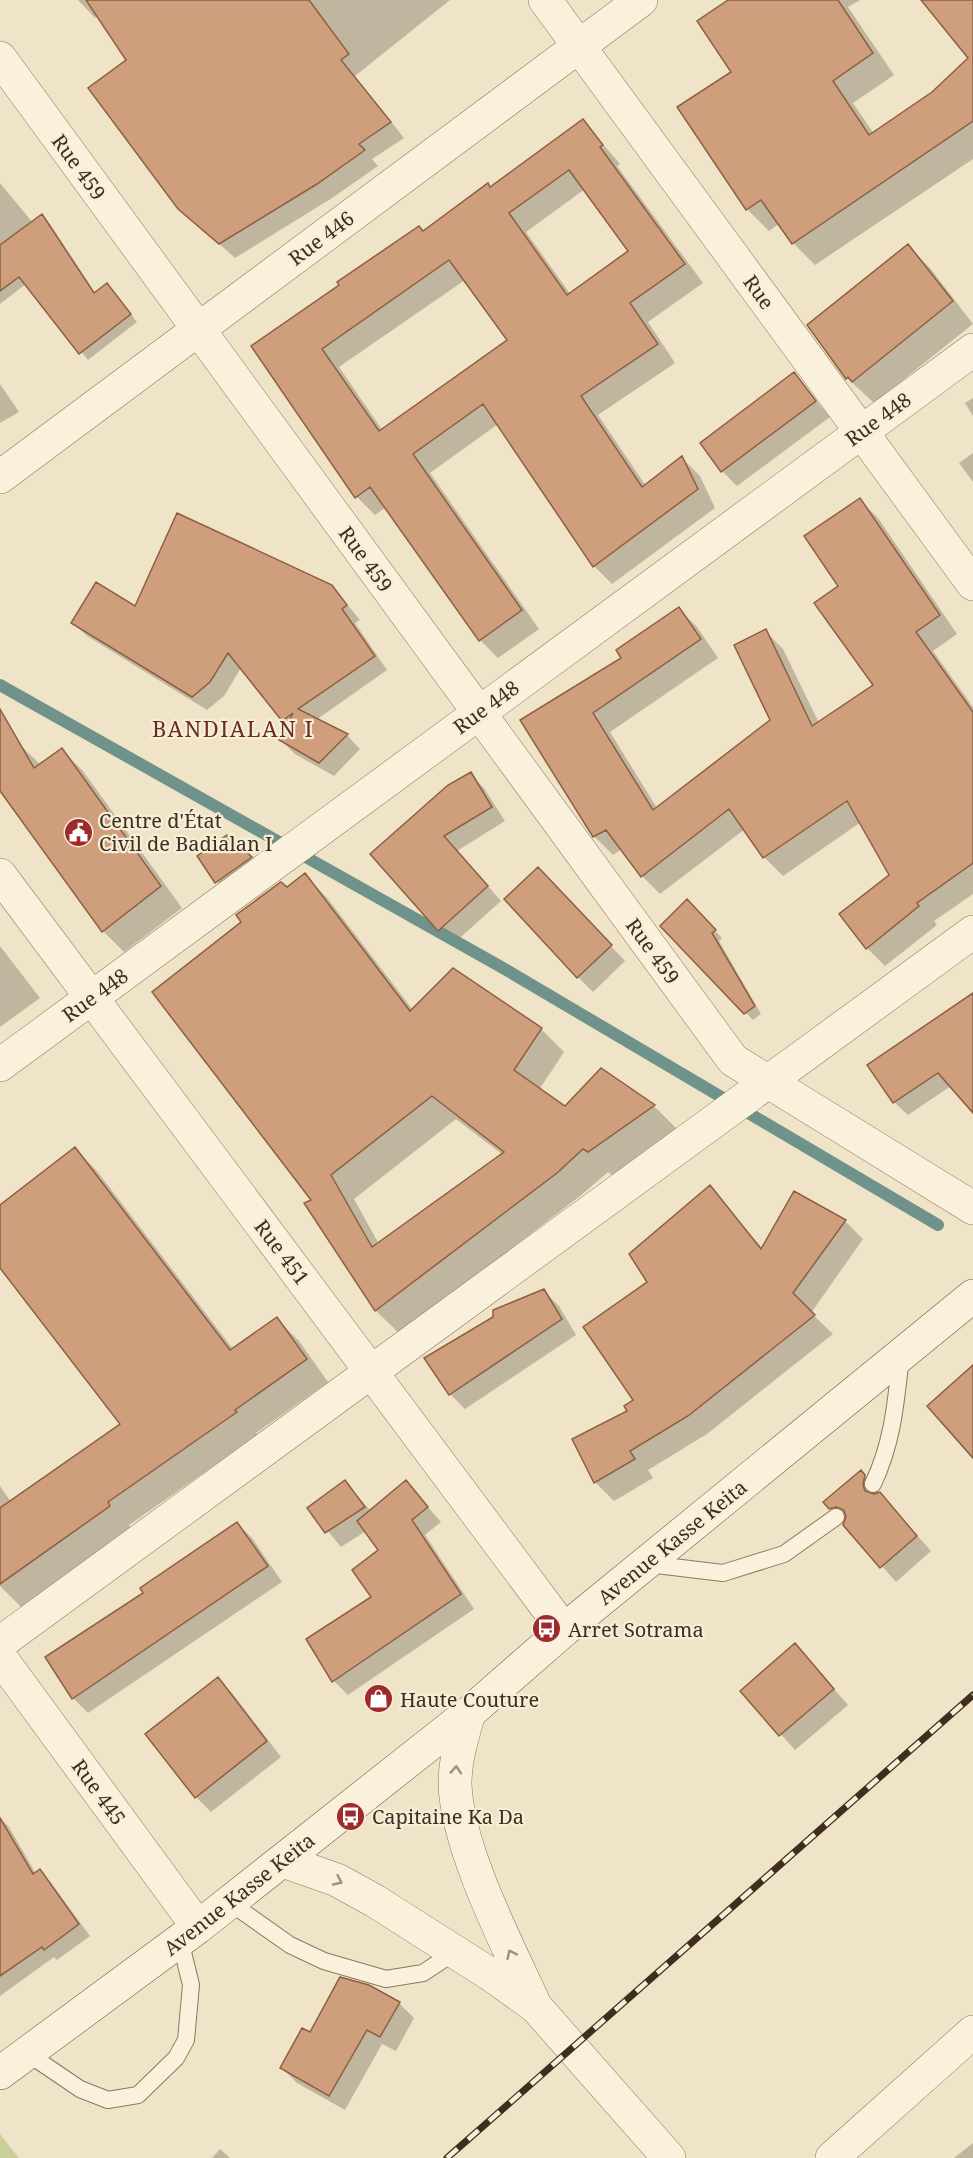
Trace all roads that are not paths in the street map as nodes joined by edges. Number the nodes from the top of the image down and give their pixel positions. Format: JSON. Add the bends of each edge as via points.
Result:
{"nodes":[{"id":1,"x":544,"y":0,"type":"edge"},
{"id":2,"x":641,"y":0,"type":"edge"},
{"id":3,"x":579,"y":47,"type":"junction"},
{"id":4,"x":0,"y":58,"type":"edge"},
{"id":5,"x":198,"y":330,"type":"junction"},
{"id":6,"x":973,"y":350,"type":"edge"},
{"id":7,"x":861,"y":431,"type":"junction"},
{"id":8,"x":0,"y":477,"type":"edge"},
{"id":9,"x":973,"y":584,"type":"edge"},
{"id":10,"x":478,"y":712,"type":"junction"},
{"id":11,"x":0,"y":875,"type":"edge"},
{"id":12,"x":973,"y":932,"type":"edge"},
{"id":13,"x":92,"y":998,"type":"junction"},
{"id":14,"x":0,"y":1065,"type":"edge"},
{"id":15,"x":762,"y":1086,"type":"junction"},
{"id":16,"x":973,"y":1208,"type":"edge"},
{"id":17,"x":973,"y":1296,"type":"edge"},
{"id":18,"x":901,"y":1355,"type":"junction"},
{"id":19,"x":372,"y":1371,"type":"junction"},
{"id":20,"x":873,"y":1484,"type":"dead end"},
{"id":21,"x":836,"y":1517,"type":"dead end"},
{"id":22,"x":645,"y":1564,"type":"junction"},
{"id":23,"x":564,"y":1630,"type":"junction"},
{"id":24,"x":0,"y":1642,"type":"edge"},
{"id":25,"x":0,"y":1658,"type":"edge"},
{"id":26,"x":469,"y":1713,"type":"junction"},
{"id":27,"x":283,"y":1861,"type":"junction"},
{"id":28,"x":229,"y":1902,"type":"junction"},
{"id":29,"x":189,"y":1934,"type":"junction"},
{"id":30,"x":453,"y":1953,"type":"junction"},
{"id":31,"x":536,"y":2007,"type":"junction"},
{"id":32,"x":973,"y":2032,"type":"edge"},
{"id":33,"x":27,"y":2053,"type":"junction"},
{"id":34,"x":0,"y":2073,"type":"edge"},
{"id":35,"x":669,"y":2158,"type":"edge"},
{"id":36,"x":832,"y":2158,"type":"edge"}],
"edges":[{"from":1,"to":3,"type":"street","name":"Rue"},
{"from":2,"to":3,"type":"street","name":"Rue 446"},
{"from":3,"to":5,"type":"street","name":"Rue 446"},
{"from":3,"to":7,"type":"street","name":"Rue"},
{"from":4,"to":5,"type":"street","name":"Rue 459"},
{"from":5,"to":8,"type":"street","name":"Rue 446"},
{"from":5,"to":10,"type":"street","name":"Rue 459"},
{"from":6,"to":7,"type":"street","name":"Rue 448"},
{"from":7,"to":9,"type":"street","name":"Rue"},
{"from":7,"to":10,"type":"street","name":"Rue 448"},
{"from":10,"to":13,"type":"street","name":"Rue 448"},
{"from":10,"to":15,"type":"street","name":"Rue 459","via":[[733,1060]]},
{"from":11,"to":13,"type":"street","name":"Rue 451"},
{"from":12,"to":15,"type":"street"},
{"from":13,"to":14,"type":"street","name":"Rue 448"},
{"from":13,"to":19,"type":"street","name":"Rue 451"},
{"from":15,"to":16,"type":"street"},
{"from":15,"to":19,"type":"street"},
{"from":17,"to":18,"type":"street","name":"Avenue Kasse Keita"},
{"from":18,"to":20,"type":"lane","via":[[894,1424],[885,1460]]},
{"from":18,"to":22,"type":"street","name":"Avenue Kasse Keita"},
{"from":19,"to":23,"type":"street","name":"Rue 451"},
{"from":19,"to":24,"type":"street"},
{"from":21,"to":22,"type":"lane","via":[[784,1554],[723,1573]]},
{"from":22,"to":23,"type":"street","name":"Avenue Kasse Keita"},
{"from":23,"to":26,"type":"street","name":"Avenue Kasse Keita"},
{"from":25,"to":29,"type":"street","name":"Rue 445"},
{"from":26,"to":27,"type":"street","name":"Avenue Kasse Keita"},
{"from":31,"to":26,"type":"street","one_way":true,"via":[[458,1819],[457,1755]]},
{"from":27,"to":28,"type":"street","name":"Avenue Kasse Keita"},
{"from":27,"to":30,"type":"street","one_way":true,"via":[[337,1880]]},
{"from":28,"to":29,"type":"street","name":"Avenue Kasse Keita"},
{"from":28,"to":30,"type":"lane","via":[[290,1945],[324,1961],[386,1979],[423,1973]]},
{"from":29,"to":33,"type":"street","name":"Avenue Kasse Keita"},
{"from":29,"to":33,"type":"lane","via":[[191,1985],[186,2040],[176,2058],[138,2095],[108,2100],[89,2093]]},
{"from":30,"to":31,"type":"street"},
{"from":31,"to":35,"type":"street"},
{"from":32,"to":36,"type":"street"},
{"from":33,"to":34,"type":"street","name":"Avenue Kasse Keita"}]}
